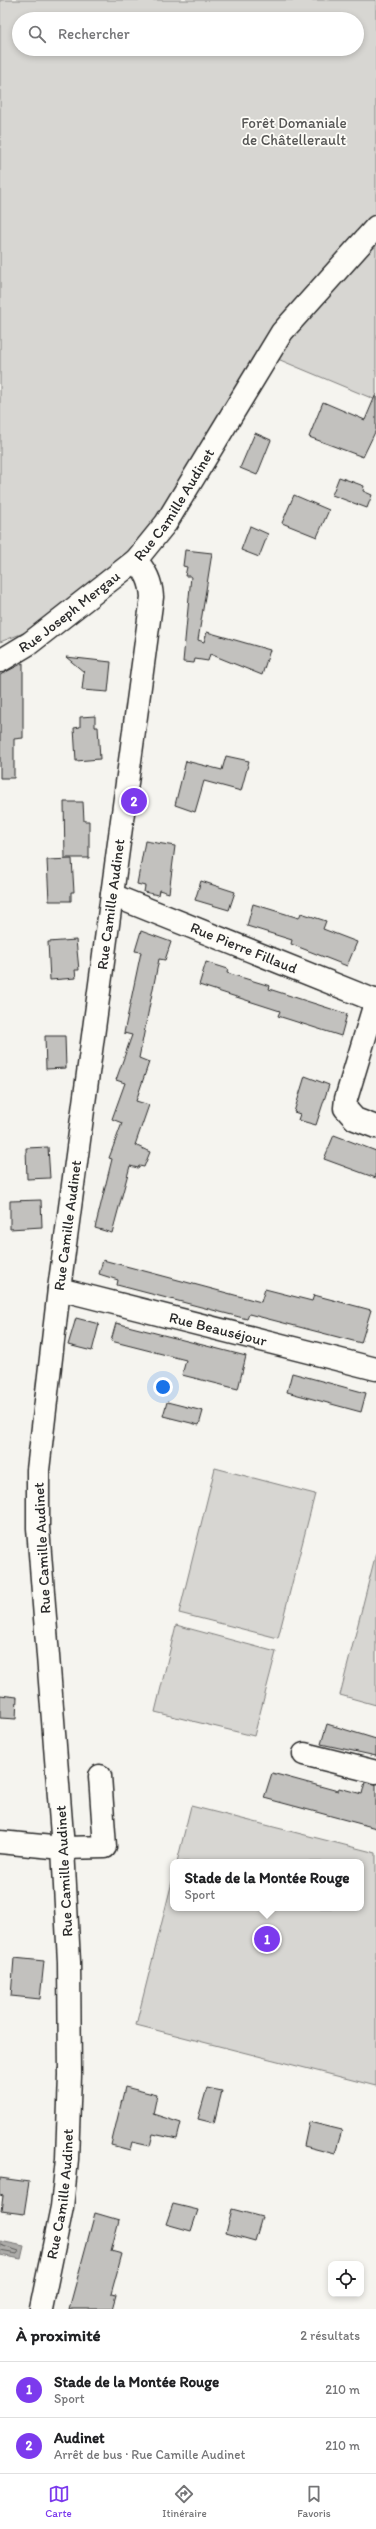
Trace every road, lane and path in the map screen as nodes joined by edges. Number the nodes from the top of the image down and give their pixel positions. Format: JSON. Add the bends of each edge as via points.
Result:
{"nodes":[{"id":1,"x":376,"y":227,"type":"edge"},
{"id":2,"x":136,"y":560,"type":"junction"},
{"id":3,"x":0,"y":661,"type":"edge"},
{"id":4,"x":112,"y":895,"type":"junction"},
{"id":5,"x":376,"y":1000,"type":"edge"},
{"id":6,"x":376,"y":1127,"type":"edge"},
{"id":7,"x":59,"y":1289,"type":"junction"},
{"id":8,"x":376,"y":1369,"type":"edge"},
{"id":9,"x":304,"y":1754,"type":"dead end"},
{"id":10,"x":376,"y":1772,"type":"edge"},
{"id":11,"x":100,"y":1776,"type":"dead end"},
{"id":12,"x":0,"y":1842,"type":"edge"},
{"id":13,"x":63,"y":1848,"type":"junction"},
{"id":14,"x":41,"y":2309,"type":"edge"}],
"edges":[{"from":1,"to":2,"type":"street","name":"Rue Camille Audinet","via":[[282,332],[166,523]]},
{"from":2,"to":3,"type":"street","name":"Rue Joseph Mergau","via":[[30,643]]},
{"from":2,"to":4,"type":"street","name":"Rue Camille Audinet","via":[[151,584],[152,597]]},
{"from":4,"to":5,"type":"street","name":"Rue Pierre Fillaud"},
{"from":4,"to":7,"type":"street","name":"Rue Camille Audinet"},
{"from":5,"to":6,"type":"street","via":[[345,1108],[355,1120]]},
{"from":7,"to":8,"type":"street","name":"Rue Beauséjour"},
{"from":7,"to":13,"type":"street","name":"Rue Camille Audinet","via":[[38,1470],[38,1528]]},
{"from":9,"to":10,"type":"street"},
{"from":11,"to":13,"type":"street","via":[[105,1847]]},
{"from":12,"to":13,"type":"street"},
{"from":13,"to":14,"type":"street","name":"Rue Camille Audinet","via":[[69,1962],[70,2075],[67,2159],[62,2207]]}]}
